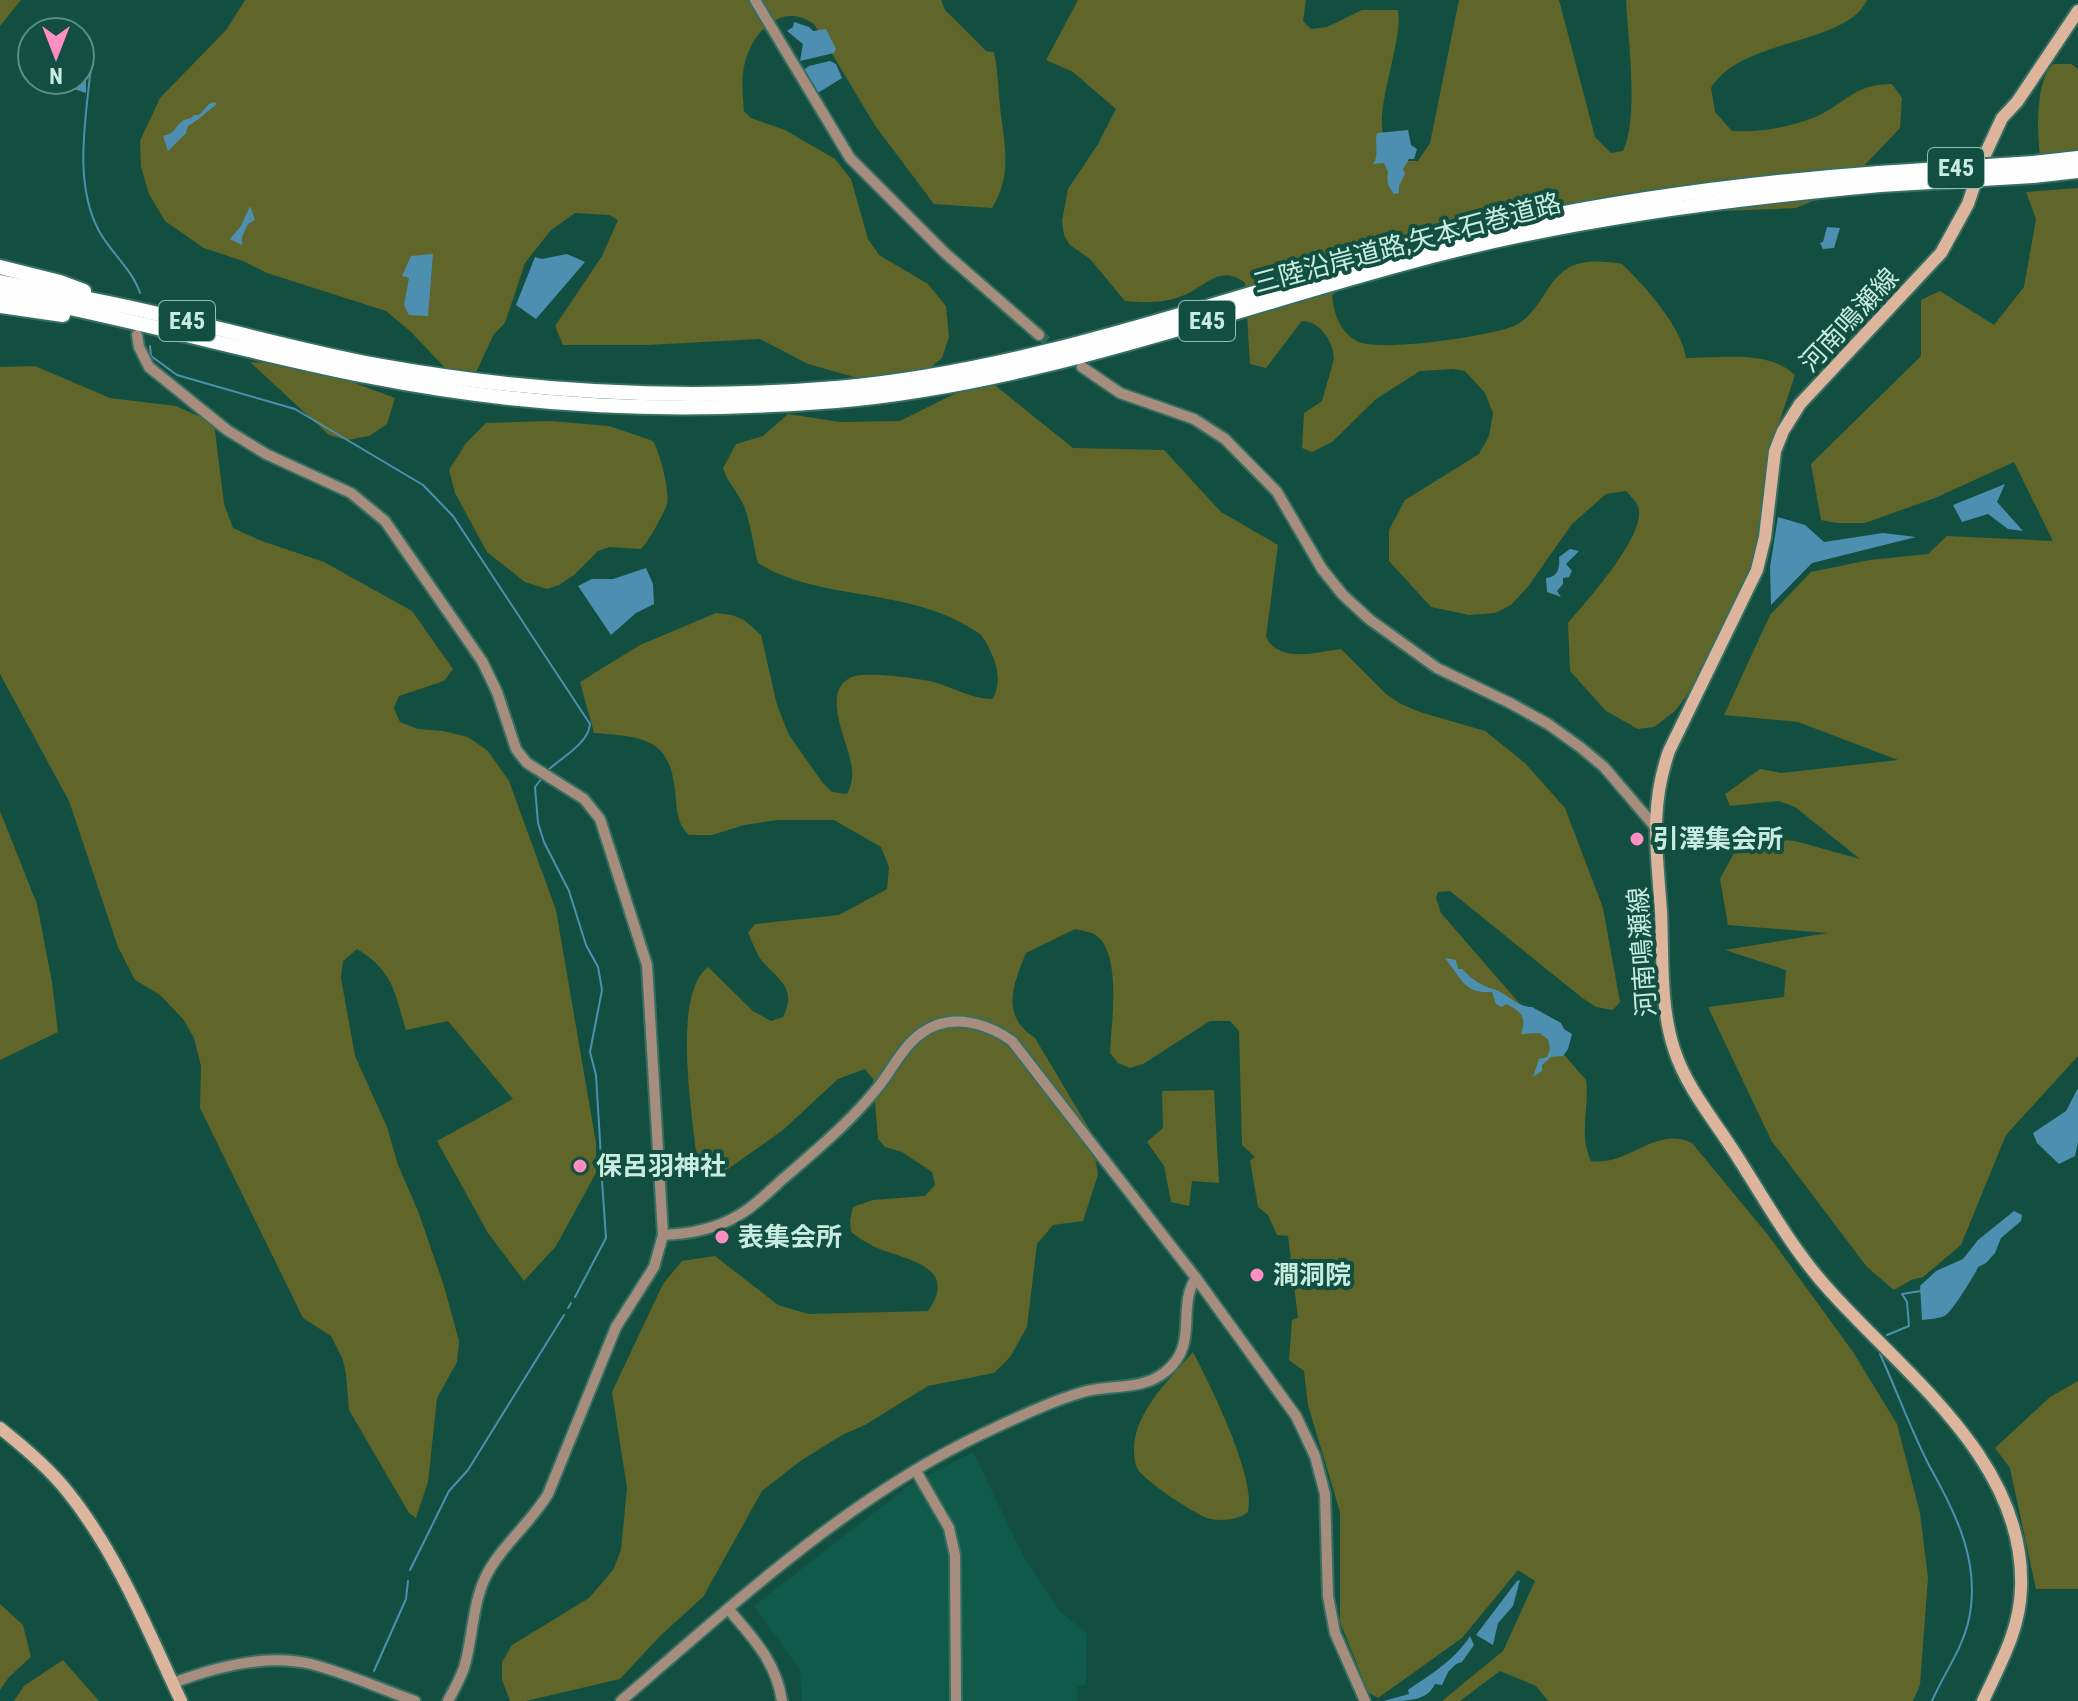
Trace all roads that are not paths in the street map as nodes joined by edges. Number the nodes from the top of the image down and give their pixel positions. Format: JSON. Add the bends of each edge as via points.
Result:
{"nodes":[{"id":1,"x":755,"y":0,"type":"edge"},
{"id":2,"x":2078,"y":11,"type":"edge"},
{"id":3,"x":2078,"y":158,"type":"edge"},
{"id":4,"x":2033,"y":170,"type":"junction"},
{"id":5,"x":2078,"y":171,"type":"edge"},
{"id":6,"x":0,"y":267,"type":"edge"},
{"id":7,"x":0,"y":282,"type":"edge"},
{"id":8,"x":0,"y":294,"type":"edge"},
{"id":9,"x":0,"y":306,"type":"edge"},
{"id":10,"x":123,"y":306,"type":"junction"},
{"id":11,"x":137,"y":335,"type":"dead end"},
{"id":12,"x":1039,"y":335,"type":"tunnel mouth"},
{"id":13,"x":221,"y":343,"type":"junction"},
{"id":14,"x":1082,"y":367,"type":"dead end"},
{"id":15,"x":371,"y":370,"type":"junction"},
{"id":16,"x":1656,"y":828,"type":"junction"},
{"id":17,"x":663,"y":1235,"type":"junction"},
{"id":18,"x":1196,"y":1278,"type":"junction"},
{"id":19,"x":0,"y":1428,"type":"edge"},
{"id":20,"x":916,"y":1471,"type":"junction"},
{"id":21,"x":729,"y":1610,"type":"junction"},
{"id":22,"x":173,"y":1683,"type":"junction"},
{"id":23,"x":181,"y":1701,"type":"edge"},
{"id":24,"x":415,"y":1701,"type":"edge"},
{"id":25,"x":448,"y":1701,"type":"edge"},
{"id":26,"x":621,"y":1701,"type":"edge"},
{"id":27,"x":782,"y":1701,"type":"edge"},
{"id":28,"x":956,"y":1701,"type":"edge"},
{"id":29,"x":1365,"y":1701,"type":"edge"},
{"id":30,"x":1983,"y":1701,"type":"edge"}],
"edges":[{"from":1,"to":12,"type":"street","via":[[850,158],[945,253]]},
{"from":2,"to":16,"type":"main road","name":"河南鳴瀬線","via":[[2002,118],[1968,204],[1941,253],[1800,404],[1783,431],[1771,470],[1757,570],[1669,751],[1659,778]]},
{"from":3,"to":4,"type":"highway","name":"三陸沿岸道路;矢本石巻道路","number":"E45"},
{"from":4,"to":5,"type":"highway","name":"三陸沿岸道路;矢本石巻道路","number":"E45"},
{"from":4,"to":15,"type":"highway","name":"三陸沿岸道路;矢本石巻道路","number":"E45","bridge":true,"via":[[1880,179],[1529,232],[1080,356],[909,392],[696,409],[618,408]]},
{"from":6,"to":10,"type":"highway"},
{"from":7,"to":10,"type":"highway","name":"三陸沿岸道路;矢本石巻道路","number":"E45"},
{"from":8,"to":13,"type":"highway","name":"三陸沿岸道路;矢本石巻道路","number":"E45"},
{"from":9,"to":13,"type":"highway"},
{"from":10,"to":15,"type":"highway","name":"三陸沿岸道路;矢本石巻道路","number":"E45"},
{"from":11,"to":17,"type":"street","via":[[149,367],[227,430],[351,493],[385,521],[482,661],[516,749],[527,763],[584,799],[600,819],[647,965]]},
{"from":13,"to":15,"type":"highway","name":"三陸沿岸道路;矢本石巻道路","number":"E45"},
{"from":14,"to":16,"type":"street","via":[[1120,393],[1194,419],[1225,439],[1277,492],[1322,569],[1369,619],[1437,668],[1559,732],[1604,767]]},
{"from":16,"to":30,"type":"main road","name":"河南鳴瀬線","via":[[1667,1015],[1682,1067],[1812,1270],[1963,1432],[1998,1483],[2018,1554],[2020,1608],[2010,1645]]},
{"from":17,"to":18,"type":"street","via":[[710,1228],[740,1215],[845,1125],[911,1041],[937,1025],[961,1022],[989,1028],[1012,1041]]},
{"from":17,"to":25,"type":"street","via":[[654,1267],[616,1327],[548,1494],[486,1576],[464,1666]]},
{"from":18,"to":20,"type":"street","via":[[1189,1288],[1185,1341],[1164,1373],[1140,1384],[1086,1391],[1056,1402]]},
{"from":18,"to":29,"type":"street","via":[[1284,1397],[1315,1456],[1327,1518],[1331,1614]]},
{"from":19,"to":22,"type":"main road","via":[[83,1511],[113,1559]]},
{"from":20,"to":21,"type":"street","via":[[827,1528]]},
{"from":20,"to":28,"type":"street","via":[[949,1528],[955,1555]]},
{"from":21,"to":26,"type":"street"},
{"from":21,"to":27,"type":"street","via":[[766,1654]]},
{"from":22,"to":23,"type":"main road"},
{"from":22,"to":24,"type":"street","via":[[249,1662],[291,1661]]}]}
